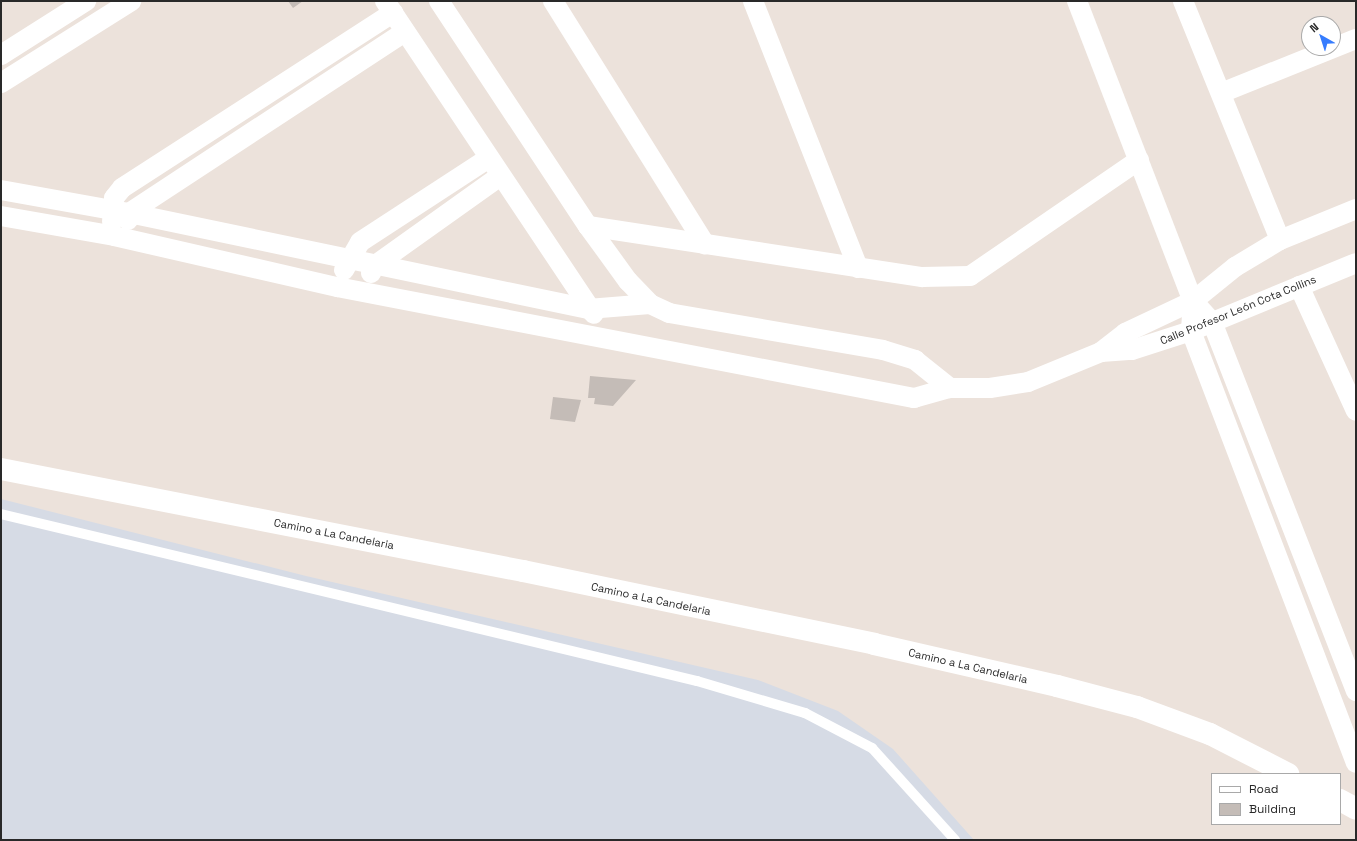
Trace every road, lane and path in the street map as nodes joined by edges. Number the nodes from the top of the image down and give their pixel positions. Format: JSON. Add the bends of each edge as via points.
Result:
{"nodes":[{"id":1,"x":86,"y":1,"type":"edge"},
{"id":2,"x":131,"y":1,"type":"edge"},
{"id":3,"x":439,"y":1,"type":"edge"},
{"id":4,"x":554,"y":1,"type":"edge"},
{"id":5,"x":753,"y":1,"type":"edge"},
{"id":6,"x":1077,"y":1,"type":"edge"},
{"id":7,"x":1184,"y":1,"type":"edge"},
{"id":8,"x":389,"y":7,"type":"edge"},
{"id":9,"x":405,"y":32,"type":"junction"},
{"id":10,"x":1356,"y":39,"type":"edge"},
{"id":11,"x":1,"y":55,"type":"edge"},
{"id":12,"x":1,"y":83,"type":"edge"},
{"id":13,"x":1221,"y":93,"type":"junction"},
{"id":14,"x":489,"y":158,"type":"junction"},
{"id":15,"x":1139,"y":160,"type":"junction"},
{"id":16,"x":500,"y":176,"type":"junction"},
{"id":17,"x":1,"y":190,"type":"edge"},
{"id":18,"x":1356,"y":209,"type":"edge"},
{"id":19,"x":120,"y":212,"type":"junction"},
{"id":20,"x":1,"y":216,"type":"edge"},
{"id":21,"x":588,"y":226,"type":"junction"},
{"id":22,"x":120,"y":238,"type":"junction"},
{"id":23,"x":1280,"y":240,"type":"junction"},
{"id":24,"x":705,"y":244,"type":"junction"},
{"id":25,"x":348,"y":259,"type":"junction"},
{"id":26,"x":1356,"y":263,"type":"edge"},
{"id":27,"x":374,"y":266,"type":"junction"},
{"id":28,"x":858,"y":268,"type":"junction"},
{"id":29,"x":1299,"y":286,"type":"junction"},
{"id":30,"x":337,"y":287,"type":"junction"},
{"id":31,"x":365,"y":292,"type":"junction"},
{"id":32,"x":1194,"y":301,"type":"junction"},
{"id":33,"x":650,"y":304,"type":"junction"},
{"id":34,"x":588,"y":309,"type":"junction"},
{"id":35,"x":1212,"y":322,"type":"junction"},
{"id":36,"x":1191,"y":331,"type":"junction"},
{"id":37,"x":623,"y":339,"type":"junction"},
{"id":38,"x":1101,"y":352,"type":"junction"},
{"id":39,"x":950,"y":388,"type":"junction"},
{"id":40,"x":1356,"y":411,"type":"edge"},
{"id":41,"x":1,"y":469,"type":"edge"},
{"id":42,"x":1,"y":514,"type":"edge"},
{"id":43,"x":1356,"y":691,"type":"edge"},
{"id":44,"x":1356,"y":764,"type":"edge"},
{"id":45,"x":1286,"y":773,"type":"edge"},
{"id":46,"x":1341,"y":801,"type":"edge"},
{"id":47,"x":1356,"y":809,"type":"edge"},
{"id":48,"x":955,"y":840,"type":"edge"}],
"edges":[{"from":1,"to":11,"type":"street"},
{"from":2,"to":12,"type":"street"},
{"from":3,"to":21,"type":"street"},
{"from":4,"to":24,"type":"street"},
{"from":5,"to":28,"type":"street"},
{"from":6,"to":15,"type":"street"},
{"from":7,"to":13,"type":"street"},
{"from":8,"to":9,"type":"street"},
{"from":8,"to":19,"type":"street","via":[[122,188],[114,198]]},
{"from":9,"to":14,"type":"street"},
{"from":9,"to":19,"type":"street"},
{"from":10,"to":13,"type":"street"},
{"from":13,"to":23,"type":"street"},
{"from":14,"to":16,"type":"street"},
{"from":14,"to":25,"type":"street","via":[[375,231],[360,242]]},
{"from":15,"to":28,"type":"street","via":[[970,276],[922,277]]},
{"from":15,"to":32,"type":"street"},
{"from":16,"to":27,"type":"street"},
{"from":16,"to":34,"type":"street"},
{"from":17,"to":19,"type":"street"},
{"from":18,"to":23,"type":"street","name":"Calle Profesor León Cota Collins"},
{"from":19,"to":22,"type":"street"},
{"from":19,"to":25,"type":"street"},
{"from":20,"to":22,"type":"street"},
{"from":21,"to":24,"type":"street"},
{"from":21,"to":33,"type":"street","via":[[628,281]]},
{"from":22,"to":30,"type":"street"},
{"from":23,"to":32,"type":"street","name":"Calle Profesor León Cota Collins","via":[[1234,268]]},
{"from":24,"to":28,"type":"street"},
{"from":25,"to":27,"type":"street"},
{"from":25,"to":30,"type":"street"},
{"from":26,"to":29,"type":"street","name":"Calle Profesor León Cota Collins"},
{"from":27,"to":31,"type":"street"},
{"from":27,"to":34,"type":"street"},
{"from":29,"to":35,"type":"street","name":"Calle Profesor León Cota Collins"},
{"from":29,"to":40,"type":"street"},
{"from":30,"to":31,"type":"street"},
{"from":31,"to":37,"type":"street"},
{"from":32,"to":35,"type":"street"},
{"from":32,"to":36,"type":"street"},
{"from":32,"to":38,"type":"street","name":"Calle Profesor León Cota Collins","via":[[1124,333]]},
{"from":33,"to":34,"type":"street"},
{"from":33,"to":39,"type":"street","via":[[676,315],[883,350],[915,360]]},
{"from":34,"to":37,"type":"street"},
{"from":35,"to":36,"type":"street","name":"Calle Profesor León Cota Collins"},
{"from":35,"to":43,"type":"street"},
{"from":36,"to":38,"type":"street","name":"Calle Profesor León Cota Collins","via":[[1132,350]]},
{"from":36,"to":44,"type":"street"},
{"from":37,"to":39,"type":"street","via":[[663,351],[914,398]]},
{"from":38,"to":39,"type":"street","via":[[1028,382],[990,388]]},
{"from":41,"to":45,"type":"street","name":"Camino a La Candelaria","via":[[523,571],[874,644],[1056,686],[1137,708],[1210,734]]},
{"from":42,"to":48,"type":"lane","via":[[697,681],[805,713],[872,748]]},
{"from":46,"to":47,"type":"street"}]}
